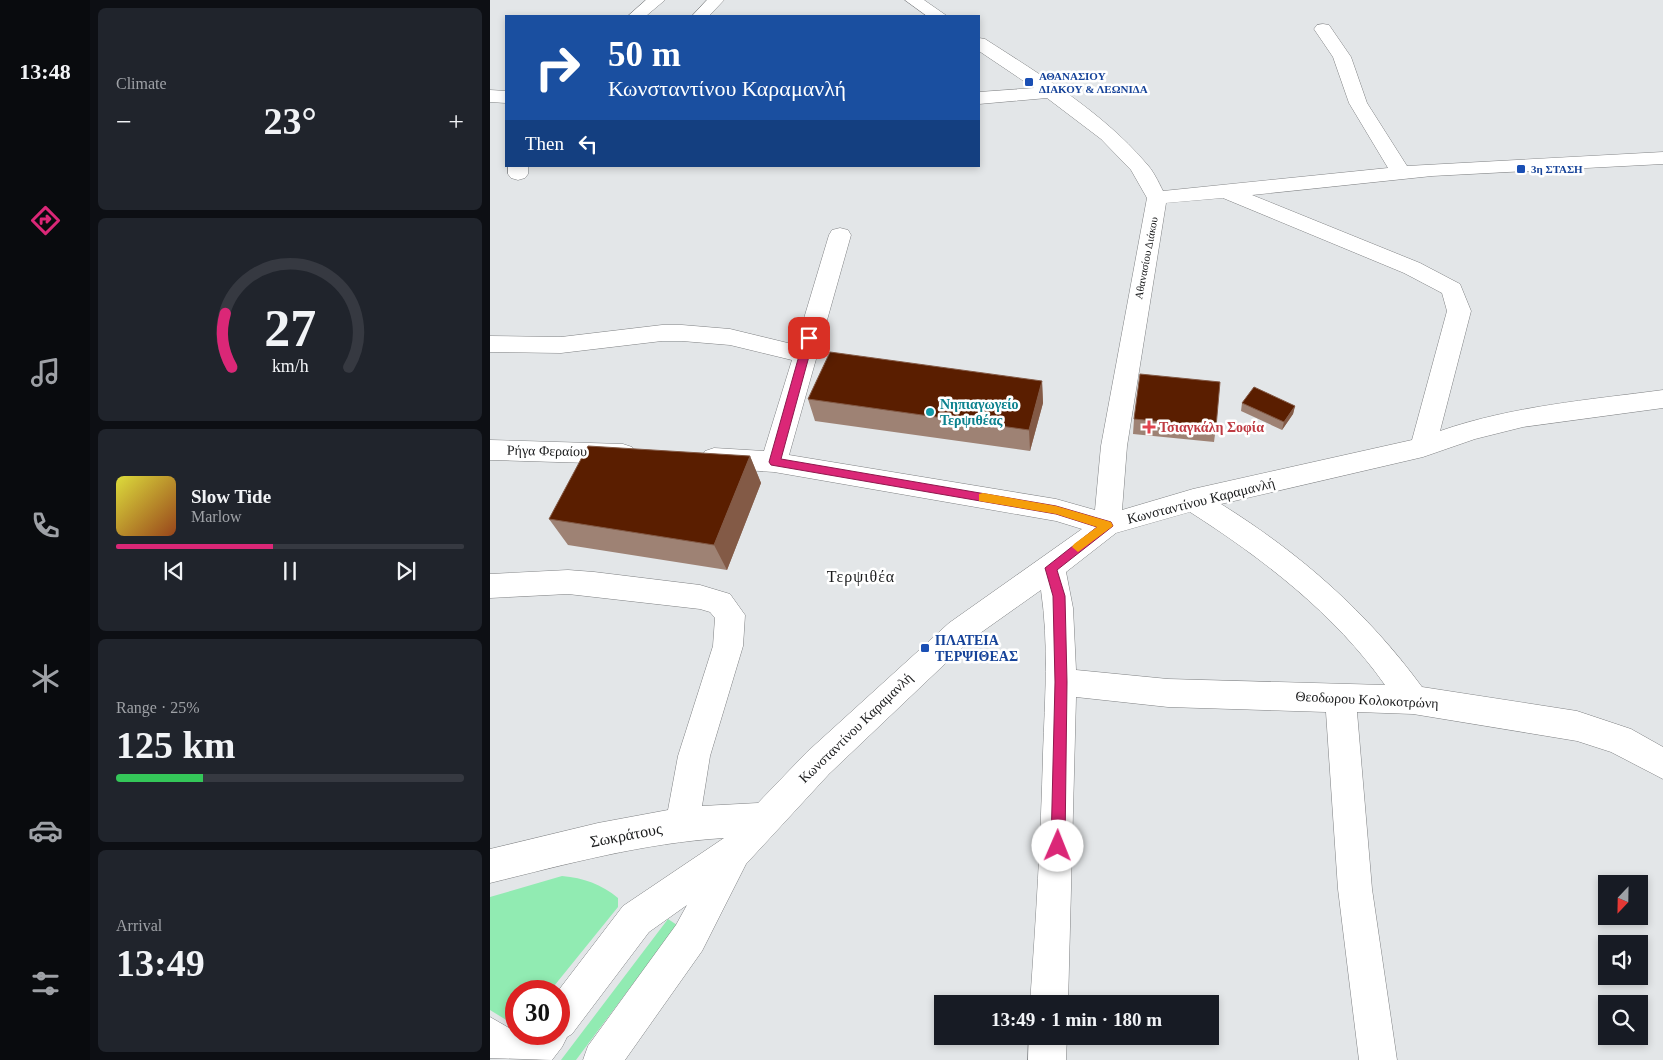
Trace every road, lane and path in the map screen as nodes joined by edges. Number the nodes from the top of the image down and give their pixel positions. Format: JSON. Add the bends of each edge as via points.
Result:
{"nodes":[{"id":1,"x":657,"y":0,"type":"edge"},
{"id":2,"x":716,"y":0,"type":"edge"},
{"id":3,"x":913,"y":0,"type":"edge"},
{"id":4,"x":637,"y":15,"type":"edge"},
{"id":5,"x":701,"y":15,"type":"edge"},
{"id":6,"x":936,"y":15,"type":"edge"},
{"id":7,"x":1323,"y":29,"type":"dead end"},
{"id":8,"x":980,"y":43,"type":"edge"},
{"id":9,"x":1051,"y":92,"type":"junction"},
{"id":10,"x":490,"y":96,"type":"edge"},
{"id":11,"x":505,"y":97,"type":"edge"},
{"id":12,"x":980,"y":98,"type":"edge"},
{"id":13,"x":1662,"y":159,"type":"edge"},
{"id":14,"x":1401,"y":173,"type":"junction"},
{"id":15,"x":1224,"y":191,"type":"junction"},
{"id":16,"x":1157,"y":198,"type":"junction"},
{"id":17,"x":840,"y":234,"type":"dead end"},
{"id":18,"x":490,"y":344,"type":"edge"},
{"id":19,"x":804,"y":355,"type":"junction"},
{"id":20,"x":1663,"y":399,"type":"edge"},
{"id":21,"x":1423,"y":447,"type":"junction"},
{"id":22,"x":490,"y":450,"type":"edge"},
{"id":23,"x":648,"y":455,"type":"edge"},
{"id":24,"x":693,"y":457,"type":"edge"},
{"id":25,"x":774,"y":462,"type":"junction"},
{"id":26,"x":1193,"y":500,"type":"junction"},
{"id":27,"x":1107,"y":526,"type":"junction"},
{"id":28,"x":1051,"y":568,"type":"junction"},
{"id":29,"x":490,"y":586,"type":"edge"},
{"id":30,"x":1061,"y":682,"type":"junction"},
{"id":31,"x":1340,"y":698,"type":"junction"},
{"id":32,"x":1413,"y":700,"type":"junction"},
{"id":33,"x":1663,"y":764,"type":"edge"},
{"id":34,"x":765,"y":819,"type":"junction"},
{"id":35,"x":682,"y":824,"type":"junction"},
{"id":36,"x":734,"y":852,"type":"junction"},
{"id":37,"x":490,"y":866,"type":"edge"},
{"id":38,"x":1050,"y":995,"type":"edge"},
{"id":39,"x":570,"y":1006,"type":"edge"},
{"id":40,"x":490,"y":1036,"type":"edge"},
{"id":41,"x":540,"y":1045,"type":"edge"},
{"id":42,"x":1048,"y":1045,"type":"edge"},
{"id":43,"x":527,"y":1060,"type":"edge"},
{"id":44,"x":602,"y":1060,"type":"edge"},
{"id":45,"x":1047,"y":1060,"type":"edge"},
{"id":46,"x":1378,"y":1060,"type":"edge"}],
"edges":[{"from":1,"to":4,"type":"street"},
{"from":2,"to":5,"type":"street"},
{"from":3,"to":6,"type":"street"},
{"from":7,"to":14,"type":"street","via":[[1342,57],[1358,103]]},
{"from":8,"to":9,"type":"street","name":"Αθανασίου Διάκου"},
{"from":9,"to":12,"type":"street"},
{"from":9,"to":16,"type":"street","name":"Αθανασίου Διάκου","via":[[1120,146],[1139,167]]},
{"from":10,"to":11,"type":"street"},
{"from":13,"to":14,"type":"street"},
{"from":14,"to":15,"type":"street"},
{"from":15,"to":16,"type":"street"},
{"from":15,"to":21,"type":"street","via":[[1412,268],[1452,289],[1459,311]]},
{"from":16,"to":27,"type":"street","name":"Αθανασίου Διάκου","via":[[1114,446]]},
{"from":17,"to":19,"type":"street"},
{"from":18,"to":19,"type":"street","via":[[562,344],[682,333],[730,337]]},
{"from":19,"to":25,"type":"street"},
{"from":20,"to":21,"type":"street","name":"Κωνσταντίνου Καραμανλή","via":[[1523,418],[1471,430]]},
{"from":21,"to":26,"type":"street","name":"Κωνσταντίνου Καραμανλή"},
{"from":22,"to":23,"type":"street","name":"Ρήγα Φεραίου"},
{"from":24,"to":25,"type":"street"},
{"from":25,"to":27,"type":"street","via":[[1056,510]]},
{"from":26,"to":27,"type":"street","name":"Κωνσταντίνου Καραμανλή"},
{"from":26,"to":32,"type":"street","via":[[1254,541],[1328,602],[1372,644]]},
{"from":27,"to":28,"type":"street","name":"Κωνσταντίνου Καραμανλή"},
{"from":28,"to":30,"type":"street","via":[[1059,596]]},
{"from":28,"to":34,"type":"street","name":"Κωνσταντίνου Καραμανλή","via":[[959,632],[846,737]]},
{"from":29,"to":35,"type":"street","via":[[568,582],[603,585],[700,597],[720,603],[730,615],[728,646],[694,756]]},
{"from":30,"to":31,"type":"street","name":"Θεοδωρου Κολοκοτρώνη","via":[[1168,693]]},
{"from":30,"to":38,"type":"street","via":[[1058,864]]},
{"from":31,"to":32,"type":"street","name":"Θεοδωρου Κολοκοτρώνη"},
{"from":31,"to":46,"type":"street","via":[[1355,889]]},
{"from":32,"to":33,"type":"street","name":"Θεοδωρου Κολοκοτρώνη","via":[[1577,726],[1620,740]]},
{"from":34,"to":35,"type":"street","name":"Σωκράτους"},
{"from":34,"to":36,"type":"street","name":"Κωνσταντίνου Καραμανλή"},
{"from":35,"to":37,"type":"street","name":"Σωκράτους"},
{"from":36,"to":39,"type":"street","name":"Κωνσταντίνου Καραμανλή","via":[[636,919]]},
{"from":36,"to":44,"type":"street","name":"Κωνσταντίνου Καραμανλή","via":[[689,938]]},
{"from":40,"to":43,"type":"street"},
{"from":41,"to":43,"type":"street"},
{"from":42,"to":45,"type":"street"}]}
